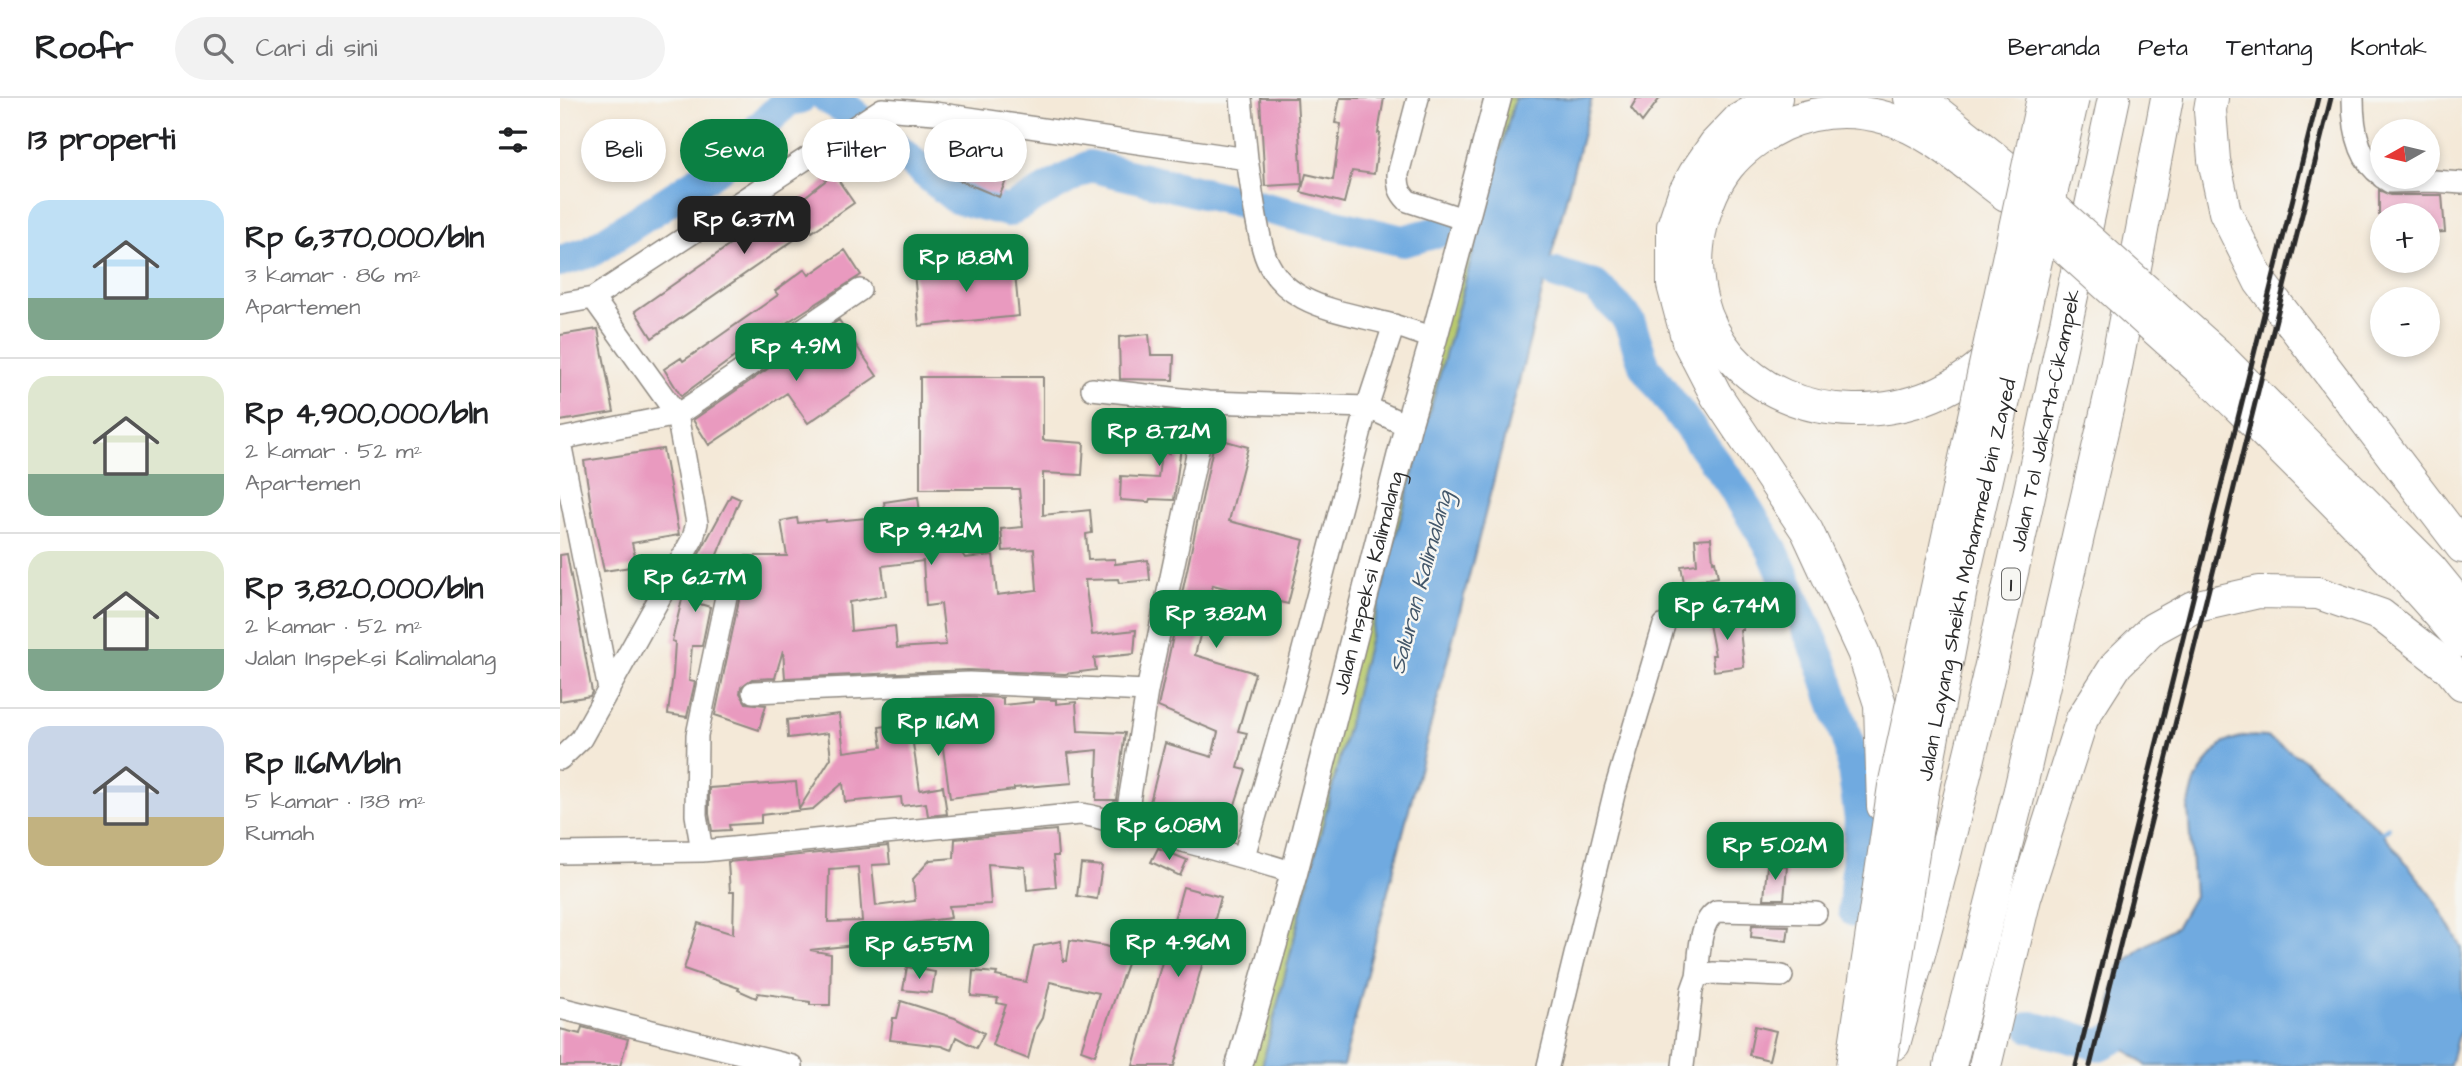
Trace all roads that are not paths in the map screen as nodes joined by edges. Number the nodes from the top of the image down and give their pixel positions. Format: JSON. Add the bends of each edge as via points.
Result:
{"nodes":[{"id":1,"x":1241,"y":98,"type":"edge"},
{"id":2,"x":1418,"y":98,"type":"edge"},
{"id":3,"x":1497,"y":98,"type":"edge"},
{"id":4,"x":1776,"y":98,"type":"edge"},
{"id":5,"x":1910,"y":98,"type":"edge"},
{"id":6,"x":2043,"y":98,"type":"edge"},
{"id":7,"x":2073,"y":98,"type":"edge"},
{"id":8,"x":2085,"y":98,"type":"edge"},
{"id":9,"x":2114,"y":98,"type":"edge"},
{"id":10,"x":2167,"y":98,"type":"edge"},
{"id":11,"x":2212,"y":98,"type":"edge"},
{"id":12,"x":2353,"y":98,"type":"edge"},
{"id":13,"x":936,"y":106,"type":"edge"},
{"id":14,"x":875,"y":107,"type":"edge"},
{"id":15,"x":1247,"y":159,"type":"junction"},
{"id":16,"x":2370,"y":167,"type":"edge"},
{"id":17,"x":2440,"y":181,"type":"edge"},
{"id":18,"x":2462,"y":183,"type":"edge"},
{"id":19,"x":2013,"y":187,"type":"junction"},
{"id":20,"x":1466,"y":219,"type":"junction"},
{"id":21,"x":860,"y":290,"type":"dead end"},
{"id":22,"x":593,"y":298,"type":"junction"},
{"id":23,"x":560,"y":304,"type":"edge"},
{"id":24,"x":1394,"y":325,"type":"junction"},
{"id":25,"x":1434,"y":338,"type":"junction"},
{"id":26,"x":2210,"y":363,"type":"junction"},
{"id":27,"x":1092,"y":389,"type":"dead end"},
{"id":28,"x":1208,"y":402,"type":"junction"},
{"id":29,"x":1367,"y":407,"type":"junction"},
{"id":30,"x":677,"y":415,"type":"junction"},
{"id":31,"x":1408,"y":426,"type":"junction"},
{"id":32,"x":560,"y":441,"type":"edge"},
{"id":33,"x":2462,"y":547,"type":"edge"},
{"id":34,"x":727,"y":592,"type":"dead end"},
{"id":35,"x":2462,"y":607,"type":"edge"},
{"id":36,"x":1664,"y":625,"type":"dead end"},
{"id":37,"x":2462,"y":642,"type":"edge"},
{"id":38,"x":2462,"y":684,"type":"edge"},
{"id":39,"x":609,"y":690,"type":"junction"},
{"id":40,"x":1147,"y":691,"type":"junction"},
{"id":41,"x":753,"y":692,"type":"dead end"},
{"id":42,"x":560,"y":759,"type":"edge"},
{"id":43,"x":1125,"y":826,"type":"junction"},
{"id":44,"x":702,"y":851,"type":"junction"},
{"id":45,"x":560,"y":853,"type":"edge"},
{"id":46,"x":1244,"y":856,"type":"junction"},
{"id":47,"x":1294,"y":873,"type":"junction"},
{"id":48,"x":1816,"y":913,"type":"dead end"},
{"id":49,"x":1697,"y":976,"type":"junction"},
{"id":50,"x":1782,"y":976,"type":"dead end"},
{"id":51,"x":560,"y":1008,"type":"edge"},
{"id":52,"x":792,"y":1066,"type":"edge"},
{"id":53,"x":1239,"y":1066,"type":"edge"},
{"id":54,"x":1548,"y":1066,"type":"edge"},
{"id":55,"x":1683,"y":1066,"type":"edge"},
{"id":56,"x":1840,"y":1066,"type":"edge"},
{"id":57,"x":1852,"y":1066,"type":"edge"},
{"id":58,"x":1880,"y":1066,"type":"edge"},
{"id":59,"x":1888,"y":1066,"type":"edge"},
{"id":60,"x":1950,"y":1066,"type":"edge"},
{"id":61,"x":1985,"y":1066,"type":"edge"}],
"edges":[{"from":1,"to":15,"type":"street"},
{"from":2,"to":20,"type":"street","via":[[1398,186],[1408,201]]},
{"from":3,"to":20,"type":"main road","name":"Jalan Inspeksi Kalimalang"},
{"from":4,"to":56,"type":"highway","via":[[1738,120],[1695,173],[1674,226],[1672,285],[1688,341],[1716,395],[1807,531],[1863,652],[1880,704],[1881,846],[1868,943]]},
{"from":5,"to":19,"type":"highway","via":[[1937,112]]},
{"from":6,"to":57,"type":"highway","name":"Jalan Layang Sheikh Mohammed bin Zayed","bridge":true,"via":[[1894,786]]},
{"from":7,"to":58,"type":"highway","name":"Jalan Layang Sheikh Mohammed bin Zayed","bridge":true,"via":[[1962,584],[1923,788]]},
{"from":8,"to":19,"type":"highway","via":[[2031,296],[2016,326],[1980,368],[1935,397],[1866,410],[1830,410],[1789,400],[1731,359],[1713,333],[1696,281],[1697,244],[1706,206],[1730,162],[1757,138],[1824,111],[1859,112],[1921,132]]},
{"from":9,"to":59,"type":"highway","name":"Jalan Tol Jakarta–Cikampek","number":"1","via":[[2003,619],[1938,887]]},
{"from":10,"to":60,"type":"highway","via":[[2110,397],[2020,790]]},
{"from":11,"to":33,"type":"highway","via":[[2214,160],[2225,212],[2260,282]]},
{"from":12,"to":16,"type":"street","via":[[2361,152]]},
{"from":13,"to":14,"type":"street"},
{"from":13,"to":15,"type":"street"},
{"from":14,"to":22,"type":"street","via":[[845,133]]},
{"from":15,"to":24,"type":"street","via":[[1263,251],[1276,278],[1298,297]]},
{"from":17,"to":18,"type":"street"},
{"from":19,"to":26,"type":"highway","bridge":true},
{"from":20,"to":25,"type":"main road","name":"Jalan Inspeksi Kalimalang"},
{"from":21,"to":30,"type":"street"},
{"from":22,"to":23,"type":"street"},
{"from":22,"to":30,"type":"street"},
{"from":24,"to":25,"type":"street"},
{"from":24,"to":29,"type":"street"},
{"from":25,"to":31,"type":"main road","name":"Jalan Inspeksi Kalimalang"},
{"from":26,"to":35,"type":"highway","via":[[2431,569]]},
{"from":26,"to":37,"type":"highway"},
{"from":27,"to":28,"type":"street"},
{"from":28,"to":29,"type":"street"},
{"from":28,"to":40,"type":"street"},
{"from":29,"to":31,"type":"street"},
{"from":29,"to":46,"type":"street"},
{"from":30,"to":32,"type":"street"},
{"from":30,"to":39,"type":"street","via":[[698,523],[694,538]]},
{"from":31,"to":47,"type":"main road","name":"Jalan Inspeksi Kalimalang"},
{"from":32,"to":39,"type":"street"},
{"from":34,"to":44,"type":"street","via":[[697,735],[695,815]]},
{"from":36,"to":54,"type":"street","via":[[1615,790]]},
{"from":38,"to":61,"type":"highway","via":[[2449,668],[2381,615],[2318,593],[2259,592],[2193,607],[2153,629],[2117,664],[2082,719],[2025,898]]},
{"from":39,"to":42,"type":"street","via":[[581,740]]},
{"from":40,"to":41,"type":"street","via":[[969,683]]},
{"from":40,"to":43,"type":"street"},
{"from":43,"to":44,"type":"street","via":[[1092,815],[1056,815]]},
{"from":43,"to":46,"type":"street"},
{"from":44,"to":45,"type":"street"},
{"from":46,"to":47,"type":"street"},
{"from":47,"to":53,"type":"main road","name":"Jalan Inspeksi Kalimalang"},
{"from":48,"to":49,"type":"street","via":[[1717,911],[1705,923]]},
{"from":49,"to":50,"type":"street"},
{"from":49,"to":55,"type":"street"},
{"from":51,"to":52,"type":"street"}]}
